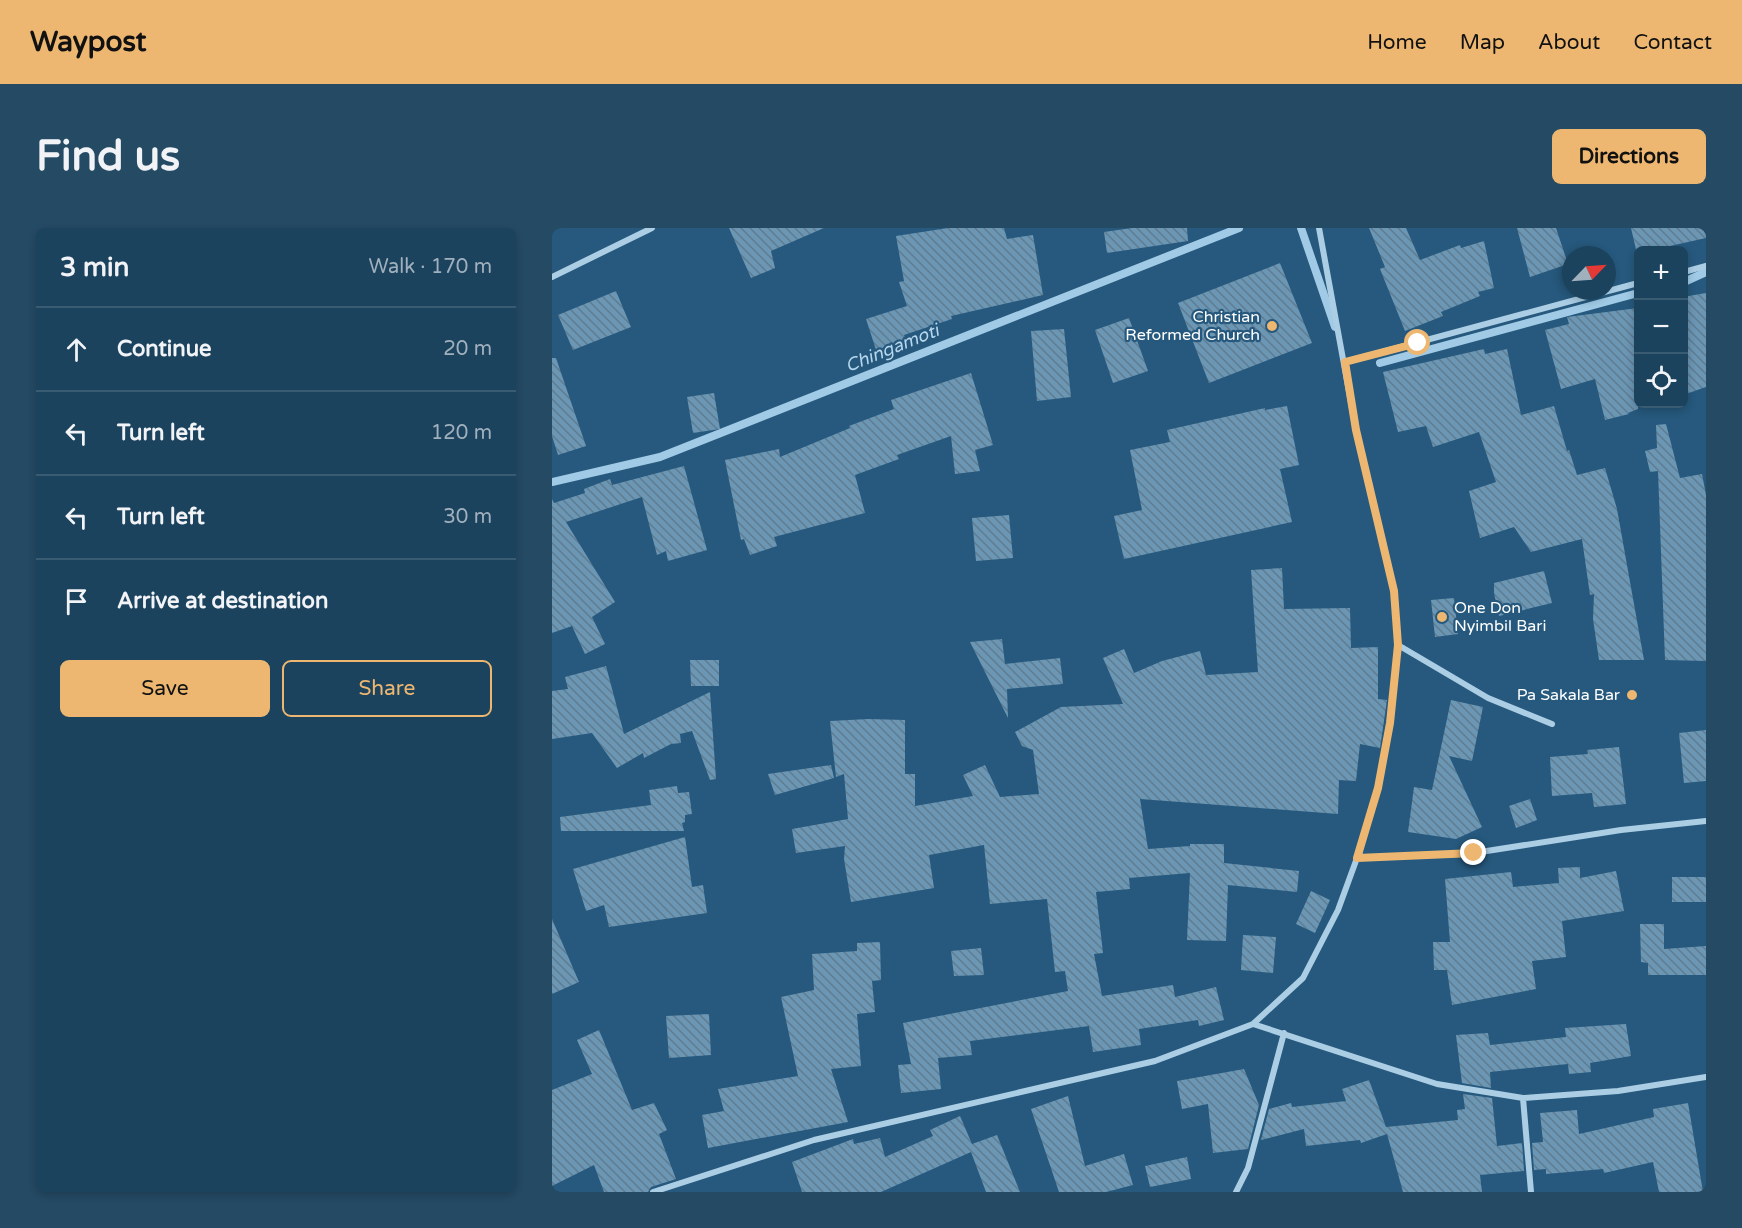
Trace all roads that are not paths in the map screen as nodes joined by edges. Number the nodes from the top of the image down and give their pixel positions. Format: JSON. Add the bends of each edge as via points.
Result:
{"nodes":[{"id":1,"x":652,"y":228,"type":"edge"},
{"id":2,"x":1319,"y":228,"type":"edge"},
{"id":3,"x":1706,"y":266,"type":"edge"},
{"id":4,"x":1688,"y":271,"type":"edge"},
{"id":5,"x":552,"y":277,"type":"edge"},
{"id":6,"x":1634,"y":285,"type":"edge"},
{"id":7,"x":1345,"y":362,"type":"junction"},
{"id":8,"x":1398,"y":645,"type":"junction"},
{"id":9,"x":1552,"y":724,"type":"dead end"},
{"id":10,"x":1706,"y":821,"type":"edge"},
{"id":11,"x":1357,"y":858,"type":"junction"},
{"id":12,"x":1253,"y":1024,"type":"junction"},
{"id":13,"x":1284,"y":1033,"type":"junction"},
{"id":14,"x":1706,"y":1077,"type":"edge"},
{"id":15,"x":1523,"y":1098,"type":"junction"},
{"id":16,"x":653,"y":1192,"type":"edge"},
{"id":17,"x":1236,"y":1192,"type":"edge"},
{"id":18,"x":1531,"y":1192,"type":"edge"}],
"edges":[{"from":1,"to":5,"type":"street"},
{"from":2,"to":7,"type":"street"},
{"from":3,"to":4,"type":"street"},
{"from":6,"to":7,"type":"street"},
{"from":7,"to":8,"type":"street","via":[[1356,430],[1394,591]]},
{"from":8,"to":9,"type":"street","via":[[1488,698]]},
{"from":8,"to":11,"type":"street","via":[[1378,788]]},
{"from":10,"to":11,"type":"street","via":[[1474,853]]},
{"from":11,"to":12,"type":"street","via":[[1338,910],[1303,978]]},
{"from":12,"to":13,"type":"street"},
{"from":12,"to":16,"type":"street","via":[[1155,1061],[814,1140]]},
{"from":13,"to":15,"type":"street","via":[[1437,1084]]},
{"from":13,"to":17,"type":"street","via":[[1248,1168]]},
{"from":14,"to":15,"type":"street","via":[[1618,1091]]},
{"from":15,"to":18,"type":"street"}]}
